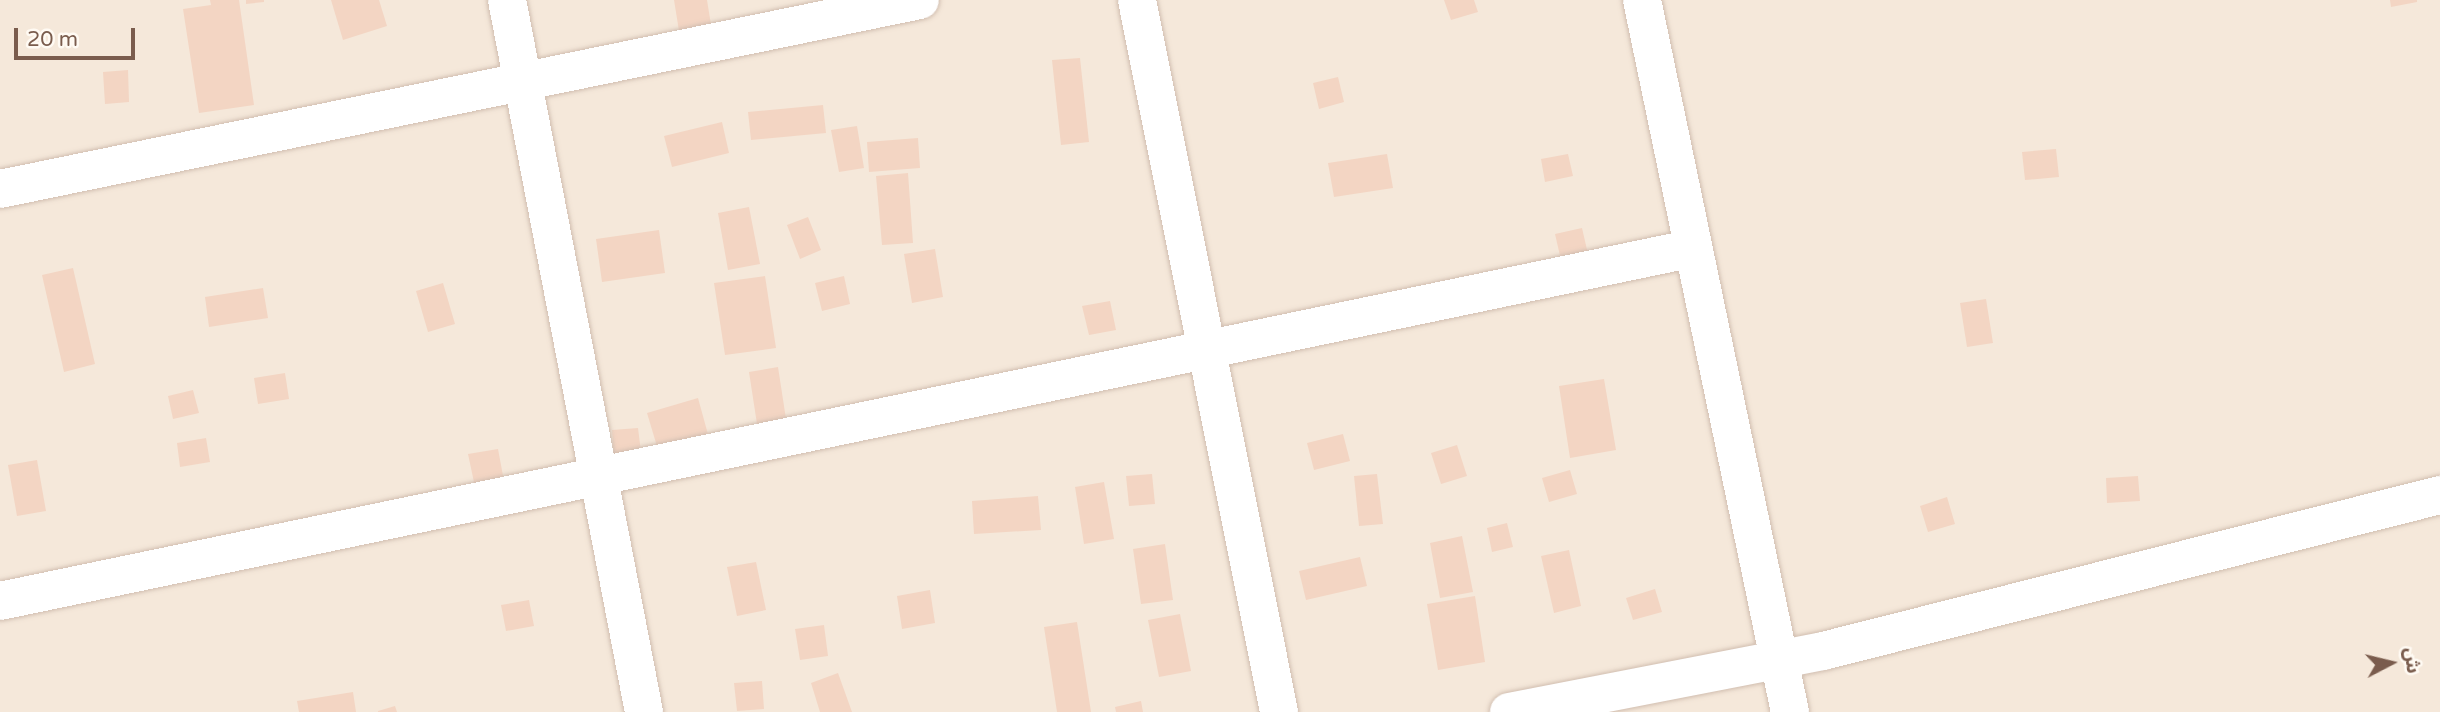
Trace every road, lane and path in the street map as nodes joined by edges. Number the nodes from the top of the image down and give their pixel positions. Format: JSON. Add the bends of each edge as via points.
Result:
{"nodes":[{"id":1,"x":507,"y":0,"type":"edge"},
{"id":2,"x":919,"y":0,"type":"edge"},
{"id":3,"x":1137,"y":0,"type":"edge"},
{"id":4,"x":1642,"y":0,"type":"edge"},
{"id":5,"x":523,"y":82,"type":"junction"},
{"id":6,"x":0,"y":189,"type":"edge"},
{"id":7,"x":1694,"y":248,"type":"junction"},
{"id":8,"x":1207,"y":349,"type":"junction"},
{"id":9,"x":598,"y":476,"type":"junction"},
{"id":10,"x":2440,"y":495,"type":"edge"},
{"id":11,"x":0,"y":601,"type":"edge"},
{"id":12,"x":1779,"y":659,"type":"junction"},
{"id":13,"x":644,"y":712,"type":"edge"},
{"id":14,"x":1279,"y":712,"type":"edge"},
{"id":15,"x":1509,"y":712,"type":"edge"},
{"id":16,"x":1790,"y":712,"type":"edge"}],
"edges":[{"from":1,"to":5,"type":"street"},
{"from":2,"to":5,"type":"street"},
{"from":3,"to":8,"type":"street"},
{"from":4,"to":7,"type":"street"},
{"from":5,"to":6,"type":"street"},
{"from":5,"to":9,"type":"street"},
{"from":7,"to":8,"type":"street"},
{"from":7,"to":12,"type":"street"},
{"from":8,"to":9,"type":"street"},
{"from":8,"to":14,"type":"street"},
{"from":9,"to":11,"type":"street"},
{"from":9,"to":13,"type":"street"},
{"from":10,"to":12,"type":"street"},
{"from":12,"to":15,"type":"street"},
{"from":12,"to":16,"type":"street"}]}
